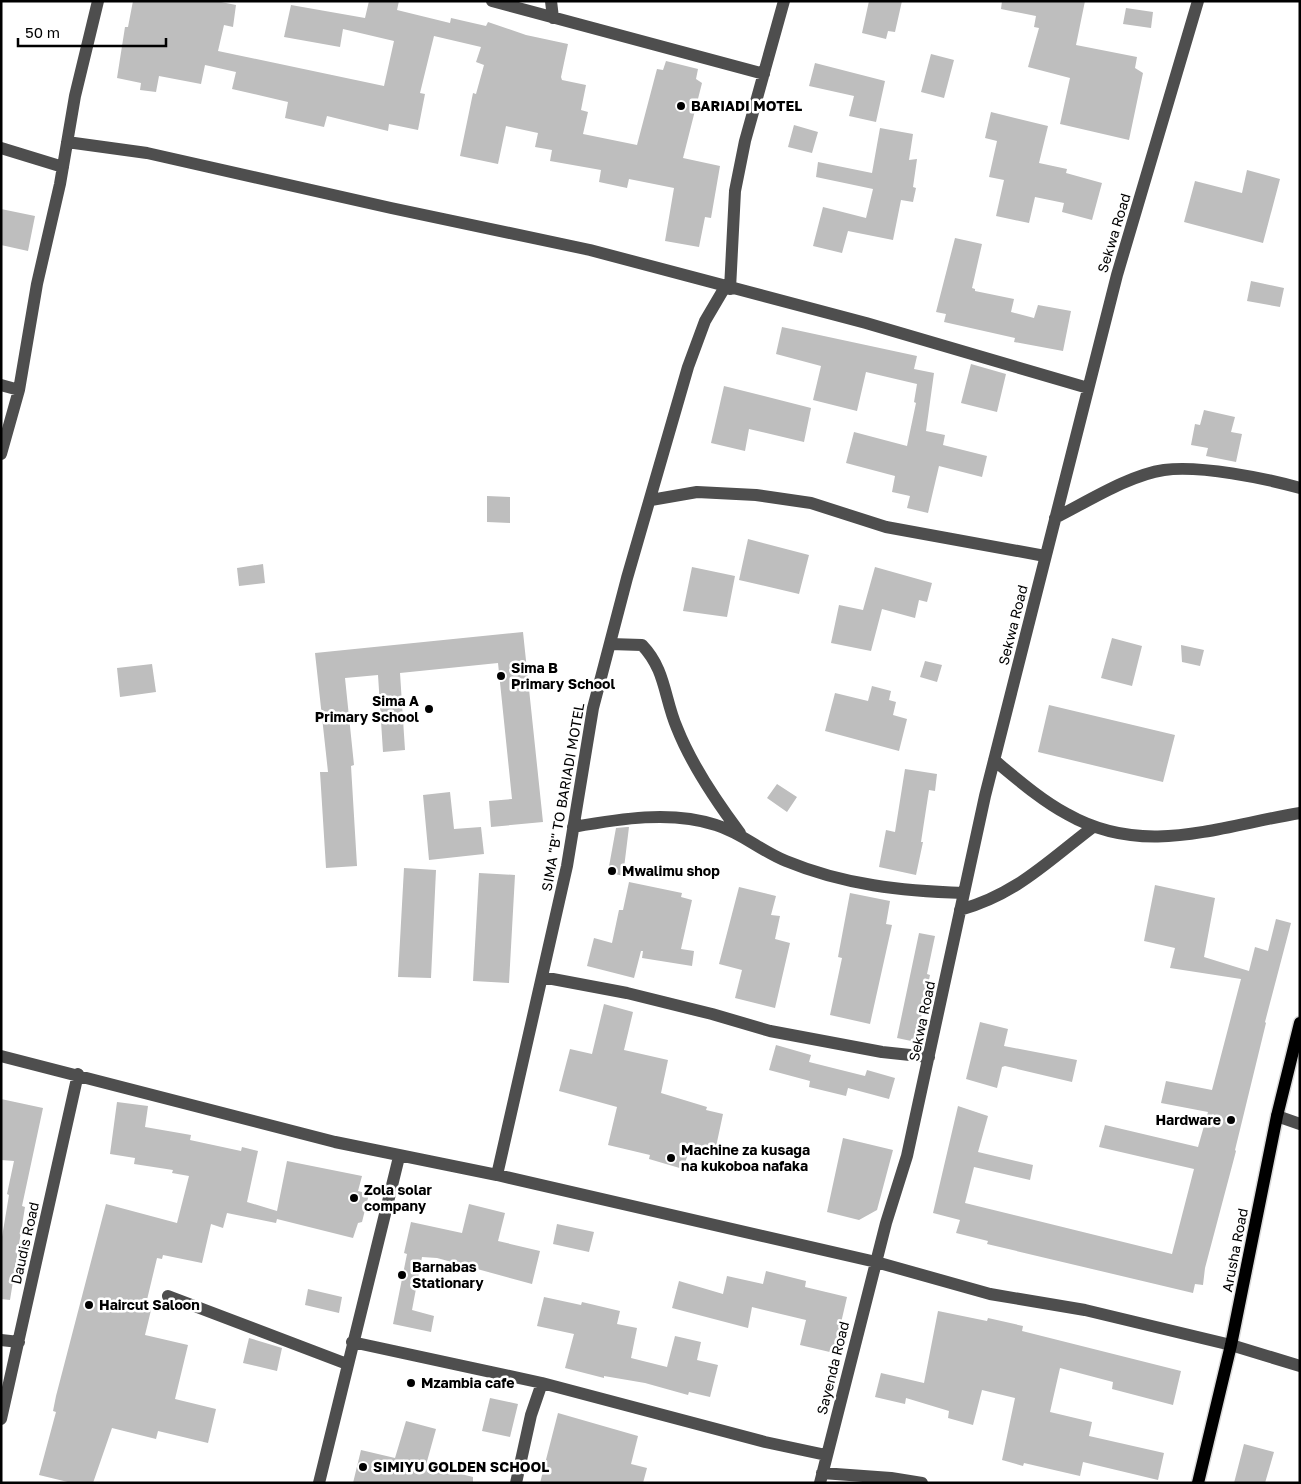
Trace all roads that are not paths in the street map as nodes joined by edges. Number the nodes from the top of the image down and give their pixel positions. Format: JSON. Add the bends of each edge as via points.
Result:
{"nodes":[{"id":1,"x":98,"y":1,"type":"edge"},
{"id":2,"x":492,"y":1,"type":"edge"},
{"id":3,"x":551,"y":1,"type":"edge"},
{"id":4,"x":784,"y":1,"type":"edge"},
{"id":5,"x":1198,"y":1,"type":"edge"},
{"id":6,"x":553,"y":18,"type":"junction"},
{"id":7,"x":764,"y":74,"type":"junction"},
{"id":8,"x":67,"y":142,"type":"junction"},
{"id":9,"x":1,"y":148,"type":"edge"},
{"id":10,"x":63,"y":167,"type":"junction"},
{"id":11,"x":727,"y":288,"type":"junction"},
{"id":12,"x":1,"y":385,"type":"edge"},
{"id":13,"x":1088,"y":388,"type":"junction"},
{"id":14,"x":19,"y":390,"type":"junction"},
{"id":15,"x":1,"y":454,"type":"edge"},
{"id":16,"x":1300,"y":488,"type":"edge"},
{"id":17,"x":651,"y":500,"type":"junction"},
{"id":18,"x":1055,"y":518,"type":"junction"},
{"id":19,"x":1045,"y":556,"type":"junction"},
{"id":20,"x":610,"y":644,"type":"junction"},
{"id":21,"x":994,"y":760,"type":"junction"},
{"id":22,"x":1300,"y":813,"type":"edge"},
{"id":23,"x":573,"y":827,"type":"junction"},
{"id":24,"x":1093,"y":827,"type":"junction"},
{"id":25,"x":741,"y":835,"type":"junction"},
{"id":26,"x":964,"y":893,"type":"junction"},
{"id":27,"x":960,"y":910,"type":"junction"},
{"id":28,"x":542,"y":977,"type":"junction"},
{"id":29,"x":1300,"y":1023,"type":"edge"},
{"id":30,"x":1,"y":1056,"type":"edge"},
{"id":31,"x":929,"y":1058,"type":"junction"},
{"id":32,"x":78,"y":1074,"type":"junction"},
{"id":33,"x":1277,"y":1116,"type":"junction"},
{"id":34,"x":1300,"y":1124,"type":"edge"},
{"id":35,"x":399,"y":1156,"type":"junction"},
{"id":36,"x":497,"y":1176,"type":"junction"},
{"id":37,"x":876,"y":1262,"type":"junction"},
{"id":38,"x":168,"y":1296,"type":"dead end"},
{"id":39,"x":1,"y":1340,"type":"edge"},
{"id":40,"x":19,"y":1342,"type":"junction"},
{"id":41,"x":352,"y":1342,"type":"junction"},
{"id":42,"x":1231,"y":1345,"type":"junction"},
{"id":43,"x":347,"y":1364,"type":"junction"},
{"id":44,"x":1300,"y":1366,"type":"edge"},
{"id":45,"x":542,"y":1383,"type":"junction"},
{"id":46,"x":1,"y":1419,"type":"edge"},
{"id":47,"x":826,"y":1455,"type":"junction"},
{"id":48,"x":821,"y":1478,"type":"edge"},
{"id":49,"x":319,"y":1483,"type":"edge"},
{"id":50,"x":516,"y":1483,"type":"edge"},
{"id":51,"x":922,"y":1483,"type":"edge"},
{"id":52,"x":1198,"y":1483,"type":"edge"}],
"edges":[{"from":1,"to":8,"type":"street"},
{"from":2,"to":6,"type":"street"},
{"from":3,"to":6,"type":"street"},
{"from":4,"to":7,"type":"street"},
{"from":5,"to":13,"type":"street","name":"Sekwa Road","via":[[1117,275]]},
{"from":6,"to":7,"type":"street"},
{"from":7,"to":11,"type":"street","via":[[745,142],[736,191]]},
{"from":8,"to":10,"type":"street"},
{"from":8,"to":11,"type":"street","via":[[147,153],[590,250]]},
{"from":9,"to":10,"type":"street"},
{"from":10,"to":14,"type":"street"},
{"from":11,"to":13,"type":"street","via":[[866,323]]},
{"from":11,"to":17,"type":"street","name":"SIMA \"B\" TO BARIADI MOTEL","via":[[705,321],[688,367]]},
{"from":12,"to":14,"type":"street"},
{"from":13,"to":18,"type":"street","name":"Sekwa Road"},
{"from":14,"to":15,"type":"street"},
{"from":16,"to":18,"type":"street","via":[[1194,469],[1162,470],[1133,480]]},
{"from":17,"to":19,"type":"street","via":[[697,492],[756,495],[811,503],[886,527]]},
{"from":17,"to":20,"type":"street","name":"SIMA \"B\" TO BARIADI MOTEL"},
{"from":18,"to":19,"type":"street","name":"Sekwa Road"},
{"from":19,"to":21,"type":"street","name":"Sekwa Road"},
{"from":20,"to":23,"type":"street","name":"SIMA \"B\" TO BARIADI MOTEL","via":[[593,708]]},
{"from":20,"to":25,"type":"street","via":[[642,644],[654,657],[676,728],[719,806]]},
{"from":21,"to":24,"type":"street","via":[[1066,814]]},
{"from":21,"to":26,"type":"street","name":"Sekwa Road"},
{"from":22,"to":24,"type":"street","via":[[1166,838],[1131,837]]},
{"from":23,"to":25,"type":"street","via":[[619,819],[658,818],[716,824]]},
{"from":23,"to":28,"type":"street","name":"SIMA \"B\" TO BARIADI MOTEL"},
{"from":24,"to":27,"type":"street","via":[[1035,874],[1005,893]]},
{"from":25,"to":26,"type":"street","via":[[762,851],[822,874],[881,888]]},
{"from":26,"to":27,"type":"street","name":"Sekwa Road"},
{"from":27,"to":31,"type":"street","name":"Sekwa Road"},
{"from":28,"to":31,"type":"street","via":[[627,993],[770,1031]]},
{"from":28,"to":36,"type":"street","name":"SIMA \"B\" TO BARIADI MOTEL"},
{"from":29,"to":33,"type":"main road","name":"Arusha Road"},
{"from":30,"to":32,"type":"street"},
{"from":31,"to":37,"type":"street","name":"Sekwa Road","via":[[907,1156]]},
{"from":32,"to":35,"type":"street","via":[[225,1115]]},
{"from":32,"to":40,"type":"street","name":"Daudis Road"},
{"from":33,"to":34,"type":"street"},
{"from":33,"to":42,"type":"main road","name":"Arusha Road"},
{"from":35,"to":36,"type":"street"},
{"from":35,"to":41,"type":"street"},
{"from":36,"to":37,"type":"street"},
{"from":37,"to":42,"type":"street","via":[[990,1294],[1085,1310]]},
{"from":37,"to":47,"type":"street","name":"Sayenda Road"},
{"from":38,"to":43,"type":"street"},
{"from":39,"to":40,"type":"street"},
{"from":40,"to":46,"type":"street","name":"Daudis Road"},
{"from":41,"to":43,"type":"street"},
{"from":41,"to":45,"type":"street"},
{"from":42,"to":44,"type":"street"},
{"from":42,"to":52,"type":"main road","name":"Arusha Road"},
{"from":43,"to":49,"type":"street"},
{"from":45,"to":47,"type":"street","via":[[747,1438]]},
{"from":45,"to":50,"type":"street","via":[[531,1415]]},
{"from":47,"to":48,"type":"street","name":"Sayenda Road"},
{"from":48,"to":51,"type":"street","via":[[891,1478]]}]}
